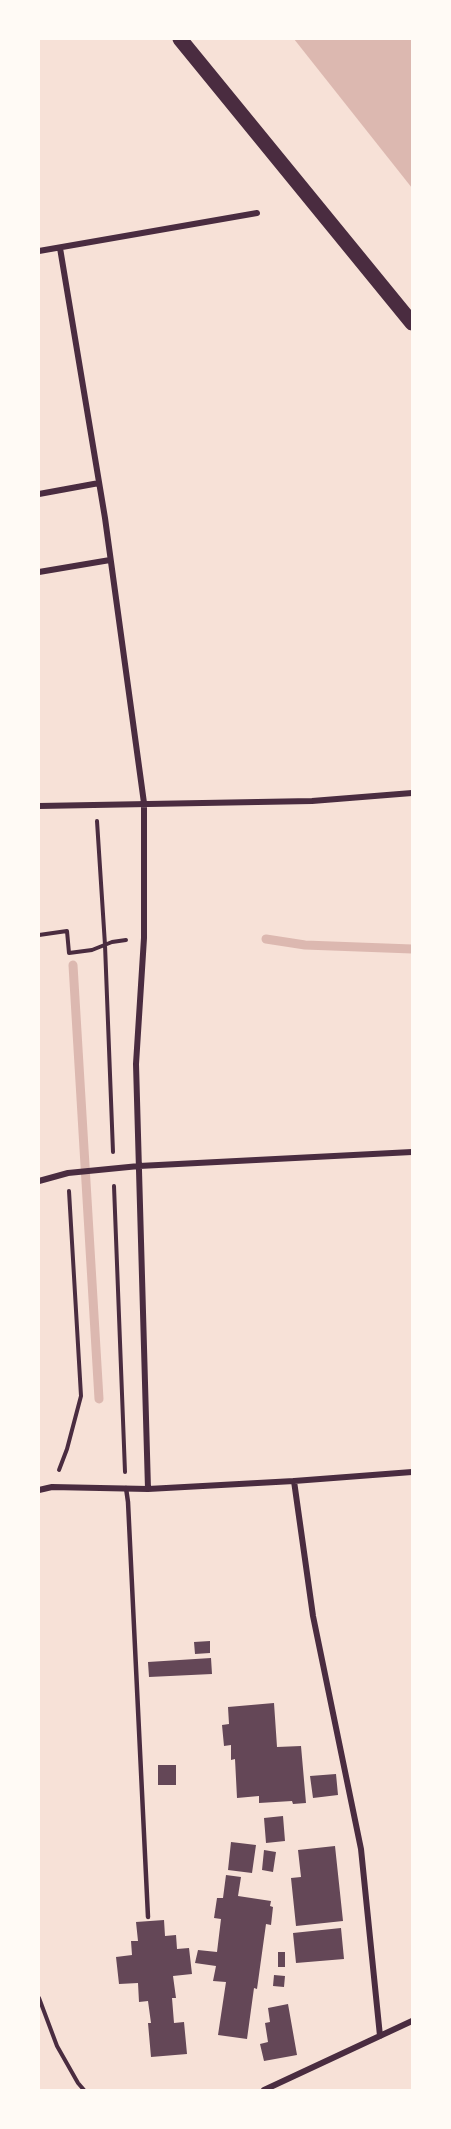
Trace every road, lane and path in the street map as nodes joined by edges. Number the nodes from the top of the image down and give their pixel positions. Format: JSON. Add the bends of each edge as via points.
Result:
{"nodes":[{"id":1,"x":180,"y":39,"type":"edge"},
{"id":2,"x":257,"y":213,"type":"dead end"},
{"id":3,"x":60,"y":248,"type":"junction"},
{"id":4,"x":39,"y":251,"type":"edge"},
{"id":5,"x":412,"y":323,"type":"edge"},
{"id":6,"x":99,"y":483,"type":"junction"},
{"id":7,"x":39,"y":494,"type":"edge"},
{"id":8,"x":110,"y":560,"type":"junction"},
{"id":9,"x":39,"y":572,"type":"edge"},
{"id":10,"x":412,"y":794,"type":"edge"},
{"id":11,"x":144,"y":803,"type":"junction"},
{"id":12,"x":96,"y":805,"type":"junction"},
{"id":13,"x":39,"y":806,"type":"edge"},
{"id":14,"x":39,"y":934,"type":"edge"},
{"id":15,"x":144,"y":938,"type":"junction"},
{"id":16,"x":105,"y":945,"type":"junction"},
{"id":17,"x":412,"y":1152,"type":"edge"},
{"id":18,"x":139,"y":1166,"type":"junction"},
{"id":19,"x":113,"y":1168,"type":"junction"},
{"id":20,"x":68,"y":1173,"type":"junction"},
{"id":21,"x":39,"y":1181,"type":"edge"},
{"id":22,"x":412,"y":1472,"type":"edge"},
{"id":23,"x":294,"y":1481,"type":"junction"},
{"id":24,"x":52,"y":1486,"type":"junction"},
{"id":25,"x":126,"y":1488,"type":"junction"},
{"id":26,"x":148,"y":1489,"type":"junction"},
{"id":27,"x":39,"y":1490,"type":"edge"},
{"id":28,"x":148,"y":1917,"type":"dead end"},
{"id":29,"x":39,"y":1998,"type":"edge"},
{"id":30,"x":412,"y":2021,"type":"edge"},
{"id":31,"x":380,"y":2036,"type":"junction"},
{"id":32,"x":84,"y":2090,"type":"edge"},
{"id":33,"x":264,"y":2090,"type":"edge"}],
"edges":[{"from":1,"to":5,"type":"main road"},
{"from":2,"to":3,"type":"street"},
{"from":3,"to":4,"type":"street"},
{"from":3,"to":6,"type":"street"},
{"from":6,"to":7,"type":"street"},
{"from":6,"to":8,"type":"street"},
{"from":8,"to":9,"type":"street"},
{"from":8,"to":11,"type":"street"},
{"from":10,"to":11,"type":"street","via":[[312,801]]},
{"from":11,"to":12,"type":"street"},
{"from":11,"to":15,"type":"street"},
{"from":12,"to":13,"type":"street"},
{"from":12,"to":16,"type":"path"},
{"from":14,"to":16,"type":"path","via":[[67,931],[69,952]]},
{"from":15,"to":16,"type":"path"},
{"from":15,"to":18,"type":"street","via":[[136,1064]]},
{"from":16,"to":19,"type":"path"},
{"from":17,"to":18,"type":"street"},
{"from":18,"to":19,"type":"street"},
{"from":18,"to":26,"type":"street"},
{"from":19,"to":20,"type":"street"},
{"from":19,"to":25,"type":"path"},
{"from":20,"to":21,"type":"street"},
{"from":20,"to":24,"type":"path","via":[[81,1396]]},
{"from":22,"to":23,"type":"street"},
{"from":23,"to":26,"type":"street"},
{"from":23,"to":31,"type":"street","via":[[313,1616],[362,1849]]},
{"from":24,"to":25,"type":"street"},
{"from":24,"to":27,"type":"street"},
{"from":25,"to":26,"type":"street"},
{"from":25,"to":28,"type":"lane"},
{"from":29,"to":32,"type":"path","via":[[57,2046]]},
{"from":30,"to":31,"type":"street"},
{"from":31,"to":33,"type":"street"}]}
